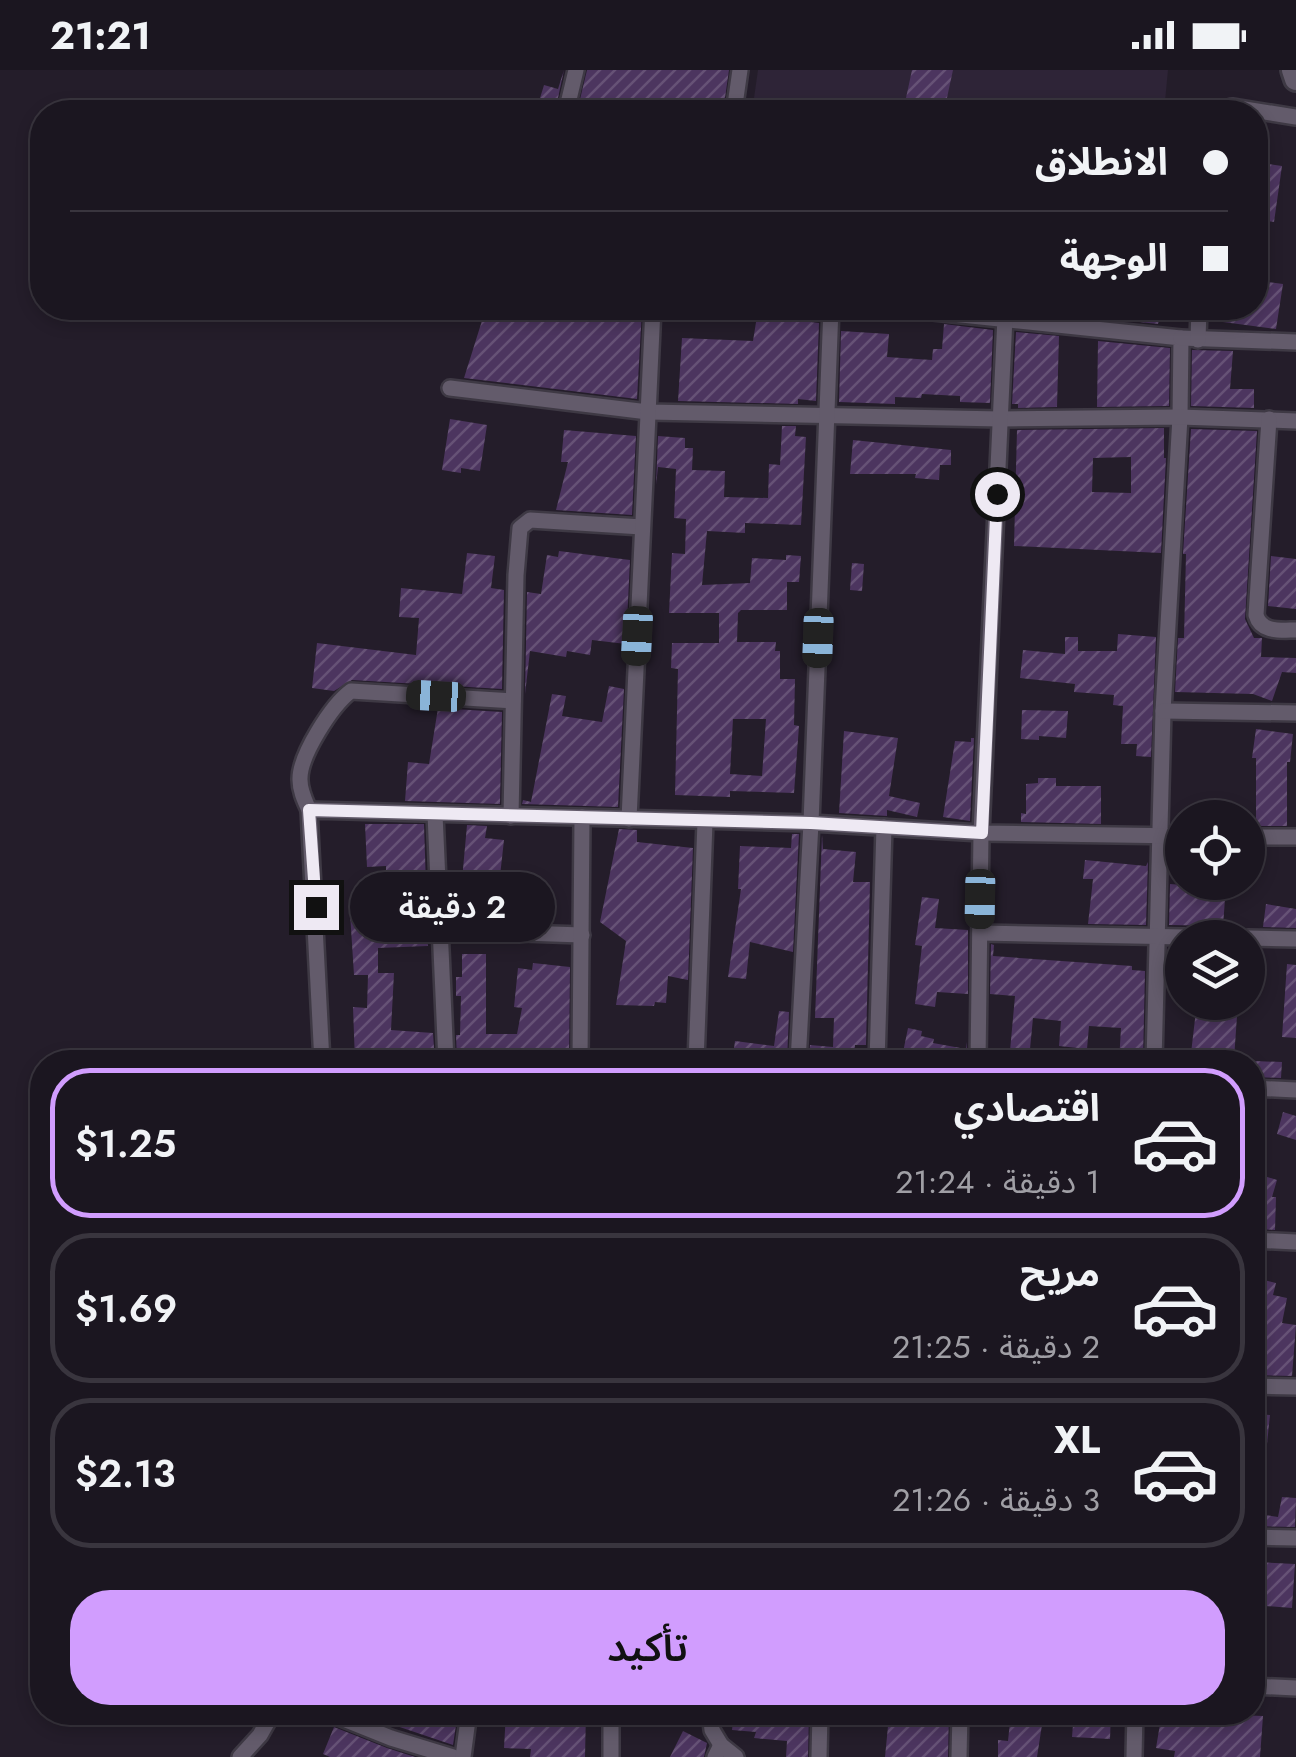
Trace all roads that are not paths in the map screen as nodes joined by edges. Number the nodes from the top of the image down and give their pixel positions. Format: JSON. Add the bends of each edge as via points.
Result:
{"nodes":[{"id":1,"x":576,"y":70,"type":"edge"},
{"id":2,"x":740,"y":70,"type":"edge"},
{"id":3,"x":1293,"y":70,"type":"edge"},
{"id":4,"x":1296,"y":79,"type":"edge"},
{"id":5,"x":569,"y":100,"type":"edge"},
{"id":6,"x":736,"y":100,"type":"edge"},
{"id":7,"x":1268,"y":113,"type":"edge"},
{"id":8,"x":1296,"y":117,"type":"edge"},
{"id":9,"x":652,"y":320,"type":"edge"},
{"id":10,"x":831,"y":320,"type":"edge"},
{"id":11,"x":1009,"y":320,"type":"edge"},
{"id":12,"x":1063,"y":320,"type":"edge"},
{"id":13,"x":1199,"y":320,"type":"edge"},
{"id":14,"x":1181,"y":338,"type":"junction"},
{"id":15,"x":1198,"y":340,"type":"junction"},
{"id":16,"x":1296,"y":342,"type":"edge"},
{"id":17,"x":450,"y":388,"type":"dead end"},
{"id":18,"x":648,"y":412,"type":"junction"},
{"id":19,"x":827,"y":416,"type":"junction"},
{"id":20,"x":1180,"y":417,"type":"junction"},
{"id":21,"x":1001,"y":419,"type":"junction"},
{"id":22,"x":1269,"y":419,"type":"junction"},
{"id":23,"x":1296,"y":422,"type":"edge"},
{"id":24,"x":642,"y":527,"type":"junction"},
{"id":25,"x":1296,"y":630,"type":"edge"},
{"id":26,"x":512,"y":700,"type":"junction"},
{"id":27,"x":1164,"y":711,"type":"junction"},
{"id":28,"x":1296,"y":713,"type":"edge"},
{"id":29,"x":309,"y":810,"type":"junction"},
{"id":30,"x":435,"y":814,"type":"junction"},
{"id":31,"x":510,"y":816,"type":"junction"},
{"id":32,"x":582,"y":817,"type":"junction"},
{"id":33,"x":629,"y":819,"type":"junction"},
{"id":34,"x":706,"y":822,"type":"junction"},
{"id":35,"x":811,"y":823,"type":"junction"},
{"id":36,"x":884,"y":827,"type":"junction"},
{"id":37,"x":982,"y":833,"type":"junction"},
{"id":38,"x":1160,"y":836,"type":"junction"},
{"id":39,"x":1165,"y":836,"type":"edge"},
{"id":40,"x":1265,"y":837,"type":"edge"},
{"id":41,"x":1296,"y":837,"type":"edge"},
{"id":42,"x":440,"y":930,"type":"junction"},
{"id":43,"x":980,"y":932,"type":"junction"},
{"id":44,"x":582,"y":935,"type":"junction"},
{"id":45,"x":1158,"y":936,"type":"junction"},
{"id":46,"x":1165,"y":936,"type":"edge"},
{"id":47,"x":1265,"y":938,"type":"edge"},
{"id":48,"x":1296,"y":939,"type":"edge"},
{"id":49,"x":321,"y":1050,"type":"edge"},
{"id":50,"x":445,"y":1050,"type":"edge"},
{"id":51,"x":580,"y":1050,"type":"edge"},
{"id":52,"x":696,"y":1050,"type":"edge"},
{"id":53,"x":799,"y":1050,"type":"edge"},
{"id":54,"x":877,"y":1050,"type":"edge"},
{"id":55,"x":978,"y":1050,"type":"edge"},
{"id":56,"x":1154,"y":1050,"type":"edge"},
{"id":57,"x":1265,"y":1089,"type":"edge"},
{"id":58,"x":1296,"y":1090,"type":"edge"},
{"id":59,"x":1265,"y":1241,"type":"edge"},
{"id":60,"x":1296,"y":1242,"type":"edge"},
{"id":61,"x":1265,"y":1386,"type":"edge"},
{"id":62,"x":1296,"y":1387,"type":"edge"},
{"id":63,"x":1265,"y":1537,"type":"edge"},
{"id":64,"x":1296,"y":1538,"type":"edge"},
{"id":65,"x":1265,"y":1687,"type":"edge"},
{"id":66,"x":1296,"y":1688,"type":"edge"},
{"id":67,"x":266,"y":1725,"type":"edge"},
{"id":68,"x":358,"y":1725,"type":"edge"},
{"id":69,"x":467,"y":1725,"type":"edge"},
{"id":70,"x":611,"y":1725,"type":"edge"},
{"id":71,"x":711,"y":1725,"type":"edge"},
{"id":72,"x":820,"y":1725,"type":"edge"},
{"id":73,"x":959,"y":1725,"type":"edge"},
{"id":74,"x":1135,"y":1725,"type":"edge"},
{"id":75,"x":718,"y":1751,"type":"edge"},
{"id":76,"x":240,"y":1757,"type":"edge"},
{"id":77,"x":452,"y":1757,"type":"edge"},
{"id":78,"x":463,"y":1757,"type":"edge"},
{"id":79,"x":612,"y":1757,"type":"edge"},
{"id":80,"x":736,"y":1757,"type":"edge"},
{"id":81,"x":820,"y":1757,"type":"edge"},
{"id":82,"x":958,"y":1757,"type":"edge"},
{"id":83,"x":1134,"y":1757,"type":"edge"}],
"edges":[{"from":1,"to":5,"type":"street"},
{"from":2,"to":6,"type":"street"},
{"from":3,"to":4,"type":"main road"},
{"from":7,"to":8,"type":"street"},
{"from":9,"to":18,"type":"street"},
{"from":10,"to":19,"type":"street"},
{"from":11,"to":21,"type":"street"},
{"from":12,"to":14,"type":"street"},
{"from":13,"to":15,"type":"street"},
{"from":14,"to":15,"type":"street"},
{"from":14,"to":20,"type":"street"},
{"from":15,"to":16,"type":"street"},
{"from":17,"to":18,"type":"street"},
{"from":18,"to":19,"type":"street"},
{"from":18,"to":24,"type":"street"},
{"from":19,"to":21,"type":"street"},
{"from":19,"to":35,"type":"street"},
{"from":20,"to":21,"type":"street"},
{"from":20,"to":22,"type":"street"},
{"from":20,"to":27,"type":"street"},
{"from":21,"to":37,"type":"street"},
{"from":22,"to":23,"type":"street"},
{"from":22,"to":25,"type":"street","via":[[1256,615],[1264,627]]},
{"from":24,"to":26,"type":"street","via":[[524,523],[517,550]]},
{"from":24,"to":33,"type":"street"},
{"from":26,"to":29,"type":"street","via":[[348,693],[303,762],[300,781]]},
{"from":26,"to":31,"type":"street"},
{"from":27,"to":28,"type":"street"},
{"from":27,"to":38,"type":"street"},
{"from":29,"to":30,"type":"street"},
{"from":29,"to":49,"type":"street"},
{"from":30,"to":31,"type":"street"},
{"from":30,"to":42,"type":"street"},
{"from":31,"to":32,"type":"street"},
{"from":32,"to":33,"type":"street"},
{"from":32,"to":44,"type":"street"},
{"from":33,"to":34,"type":"street"},
{"from":34,"to":35,"type":"street"},
{"from":34,"to":52,"type":"street"},
{"from":35,"to":36,"type":"street"},
{"from":35,"to":53,"type":"street"},
{"from":36,"to":37,"type":"street"},
{"from":36,"to":54,"type":"street"},
{"from":37,"to":38,"type":"street"},
{"from":37,"to":43,"type":"street"},
{"from":38,"to":39,"type":"street"},
{"from":38,"to":45,"type":"street"},
{"from":40,"to":41,"type":"street"},
{"from":42,"to":44,"type":"street"},
{"from":42,"to":50,"type":"street"},
{"from":43,"to":45,"type":"street"},
{"from":43,"to":55,"type":"street"},
{"from":44,"to":51,"type":"street"},
{"from":45,"to":46,"type":"street"},
{"from":45,"to":56,"type":"street"},
{"from":47,"to":48,"type":"street"},
{"from":57,"to":58,"type":"street"},
{"from":59,"to":60,"type":"street"},
{"from":61,"to":62,"type":"street"},
{"from":63,"to":64,"type":"street"},
{"from":65,"to":66,"type":"street"},
{"from":67,"to":76,"type":"street"},
{"from":68,"to":77,"type":"street"},
{"from":69,"to":78,"type":"street"},
{"from":70,"to":79,"type":"street"},
{"from":71,"to":75,"type":"street"},
{"from":72,"to":81,"type":"street"},
{"from":73,"to":82,"type":"street"},
{"from":74,"to":83,"type":"street"},
{"from":75,"to":80,"type":"street"}]}
